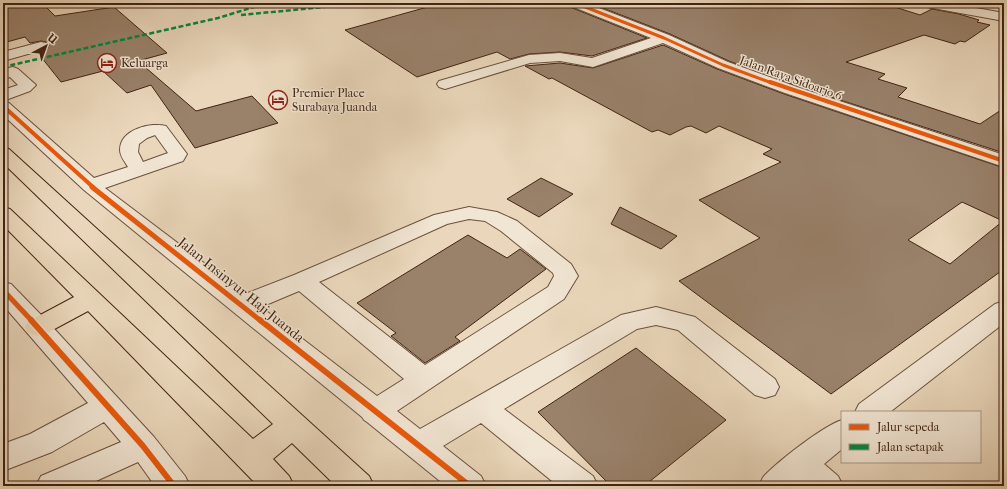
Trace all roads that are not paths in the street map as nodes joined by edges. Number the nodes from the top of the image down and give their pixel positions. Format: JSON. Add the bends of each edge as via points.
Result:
{"nodes":[{"id":1,"x":575,"y":3,"type":"edge"},
{"id":2,"x":926,"y":3,"type":"edge"},
{"id":3,"x":1004,"y":17,"type":"edge"},
{"id":4,"x":664,"y":38,"type":"junction"},
{"id":5,"x":41,"y":46,"type":"dead end"},
{"id":6,"x":3,"y":57,"type":"edge"},
{"id":7,"x":3,"y":74,"type":"edge"},
{"id":8,"x":445,"y":84,"type":"dead end"},
{"id":9,"x":3,"y":96,"type":"edge"},
{"id":10,"x":3,"y":106,"type":"edge"},
{"id":11,"x":3,"y":153,"type":"edge"},
{"id":12,"x":1004,"y":162,"type":"edge"},
{"id":13,"x":139,"y":169,"type":"dead end"},
{"id":14,"x":92,"y":186,"type":"junction"},
{"id":15,"x":3,"y":213,"type":"edge"},
{"id":16,"x":302,"y":281,"type":"junction"},
{"id":17,"x":3,"y":290,"type":"edge"},
{"id":18,"x":90,"y":300,"type":"junction"},
{"id":19,"x":241,"y":304,"type":"junction"},
{"id":20,"x":1004,"y":310,"type":"edge"},
{"id":21,"x":38,"y":327,"type":"junction"},
{"id":22,"x":424,"y":380,"type":"junction"},
{"id":23,"x":765,"y":387,"type":"dead end"},
{"id":24,"x":107,"y":406,"type":"junction"},
{"id":25,"x":482,"y":408,"type":"junction"},
{"id":26,"x":870,"y":411,"type":"edge"},
{"id":27,"x":374,"y":412,"type":"junction"},
{"id":28,"x":293,"y":425,"type":"junction"},
{"id":29,"x":841,"y":433,"type":"edge"},
{"id":30,"x":419,"y":445,"type":"junction"},
{"id":31,"x":143,"y":446,"type":"junction"},
{"id":32,"x":3,"y":458,"type":"edge"},
{"id":33,"x":252,"y":458,"type":"junction"},
{"id":34,"x":801,"y":464,"type":"junction"},
{"id":35,"x":52,"y":486,"type":"edge"},
{"id":36,"x":174,"y":486,"type":"edge"},
{"id":37,"x":278,"y":486,"type":"edge"},
{"id":38,"x":358,"y":486,"type":"edge"},
{"id":39,"x":470,"y":486,"type":"edge"},
{"id":40,"x":582,"y":486,"type":"edge"},
{"id":41,"x":775,"y":486,"type":"edge"},
{"id":42,"x":827,"y":486,"type":"edge"}],
"edges":[{"from":1,"to":4,"type":"street","name":"Jalan Raya Sidoarjo 6"},
{"from":2,"to":3,"type":"street"},
{"from":4,"to":8,"type":"street","via":[[594,63],[560,57],[529,59]]},
{"from":4,"to":12,"type":"street","name":"Jalan Raya Sidoarjo 6","via":[[723,65],[791,90]]},
{"from":5,"to":6,"type":"street"},
{"from":7,"to":9,"type":"street","via":[[13,72],[28,85]]},
{"from":10,"to":14,"type":"street","name":"Jalan Insinyur Haji Juanda"},
{"from":11,"to":28,"type":"highway"},
{"from":13,"to":14,"type":"street"},
{"from":14,"to":19,"type":"street","name":"Jalan Insinyur Haji Juanda"},
{"from":15,"to":18,"type":"highway"},
{"from":16,"to":19,"type":"street"},
{"from":16,"to":22,"type":"street"},
{"from":16,"to":22,"type":"street","via":[[442,218],[469,213],[490,216],[509,226],[563,269],[566,276],[556,293]]},
{"from":17,"to":21,"type":"street"},
{"from":18,"to":21,"type":"highway"},
{"from":18,"to":33,"type":"highway"},
{"from":19,"to":27,"type":"street","name":"Jalan Insinyur Haji Juanda"},
{"from":20,"to":26,"type":"street"},
{"from":21,"to":24,"type":"street"},
{"from":22,"to":27,"type":"street"},
{"from":23,"to":25,"type":"street","via":[[686,324],[656,316],[630,321]]},
{"from":24,"to":31,"type":"street"},
{"from":24,"to":32,"type":"street","via":[[41,443]]},
{"from":25,"to":30,"type":"street"},
{"from":25,"to":40,"type":"street"},
{"from":27,"to":30,"type":"street","name":"Jalan Insinyur Haji Juanda"},
{"from":28,"to":33,"type":"highway"},
{"from":28,"to":38,"type":"highway"},
{"from":29,"to":34,"type":"street"},
{"from":30,"to":39,"type":"street","name":"Jalan Insinyur Haji Juanda"},
{"from":31,"to":35,"type":"street"},
{"from":31,"to":36,"type":"street"},
{"from":33,"to":37,"type":"highway"},
{"from":34,"to":41,"type":"street"},
{"from":34,"to":42,"type":"street"}]}
